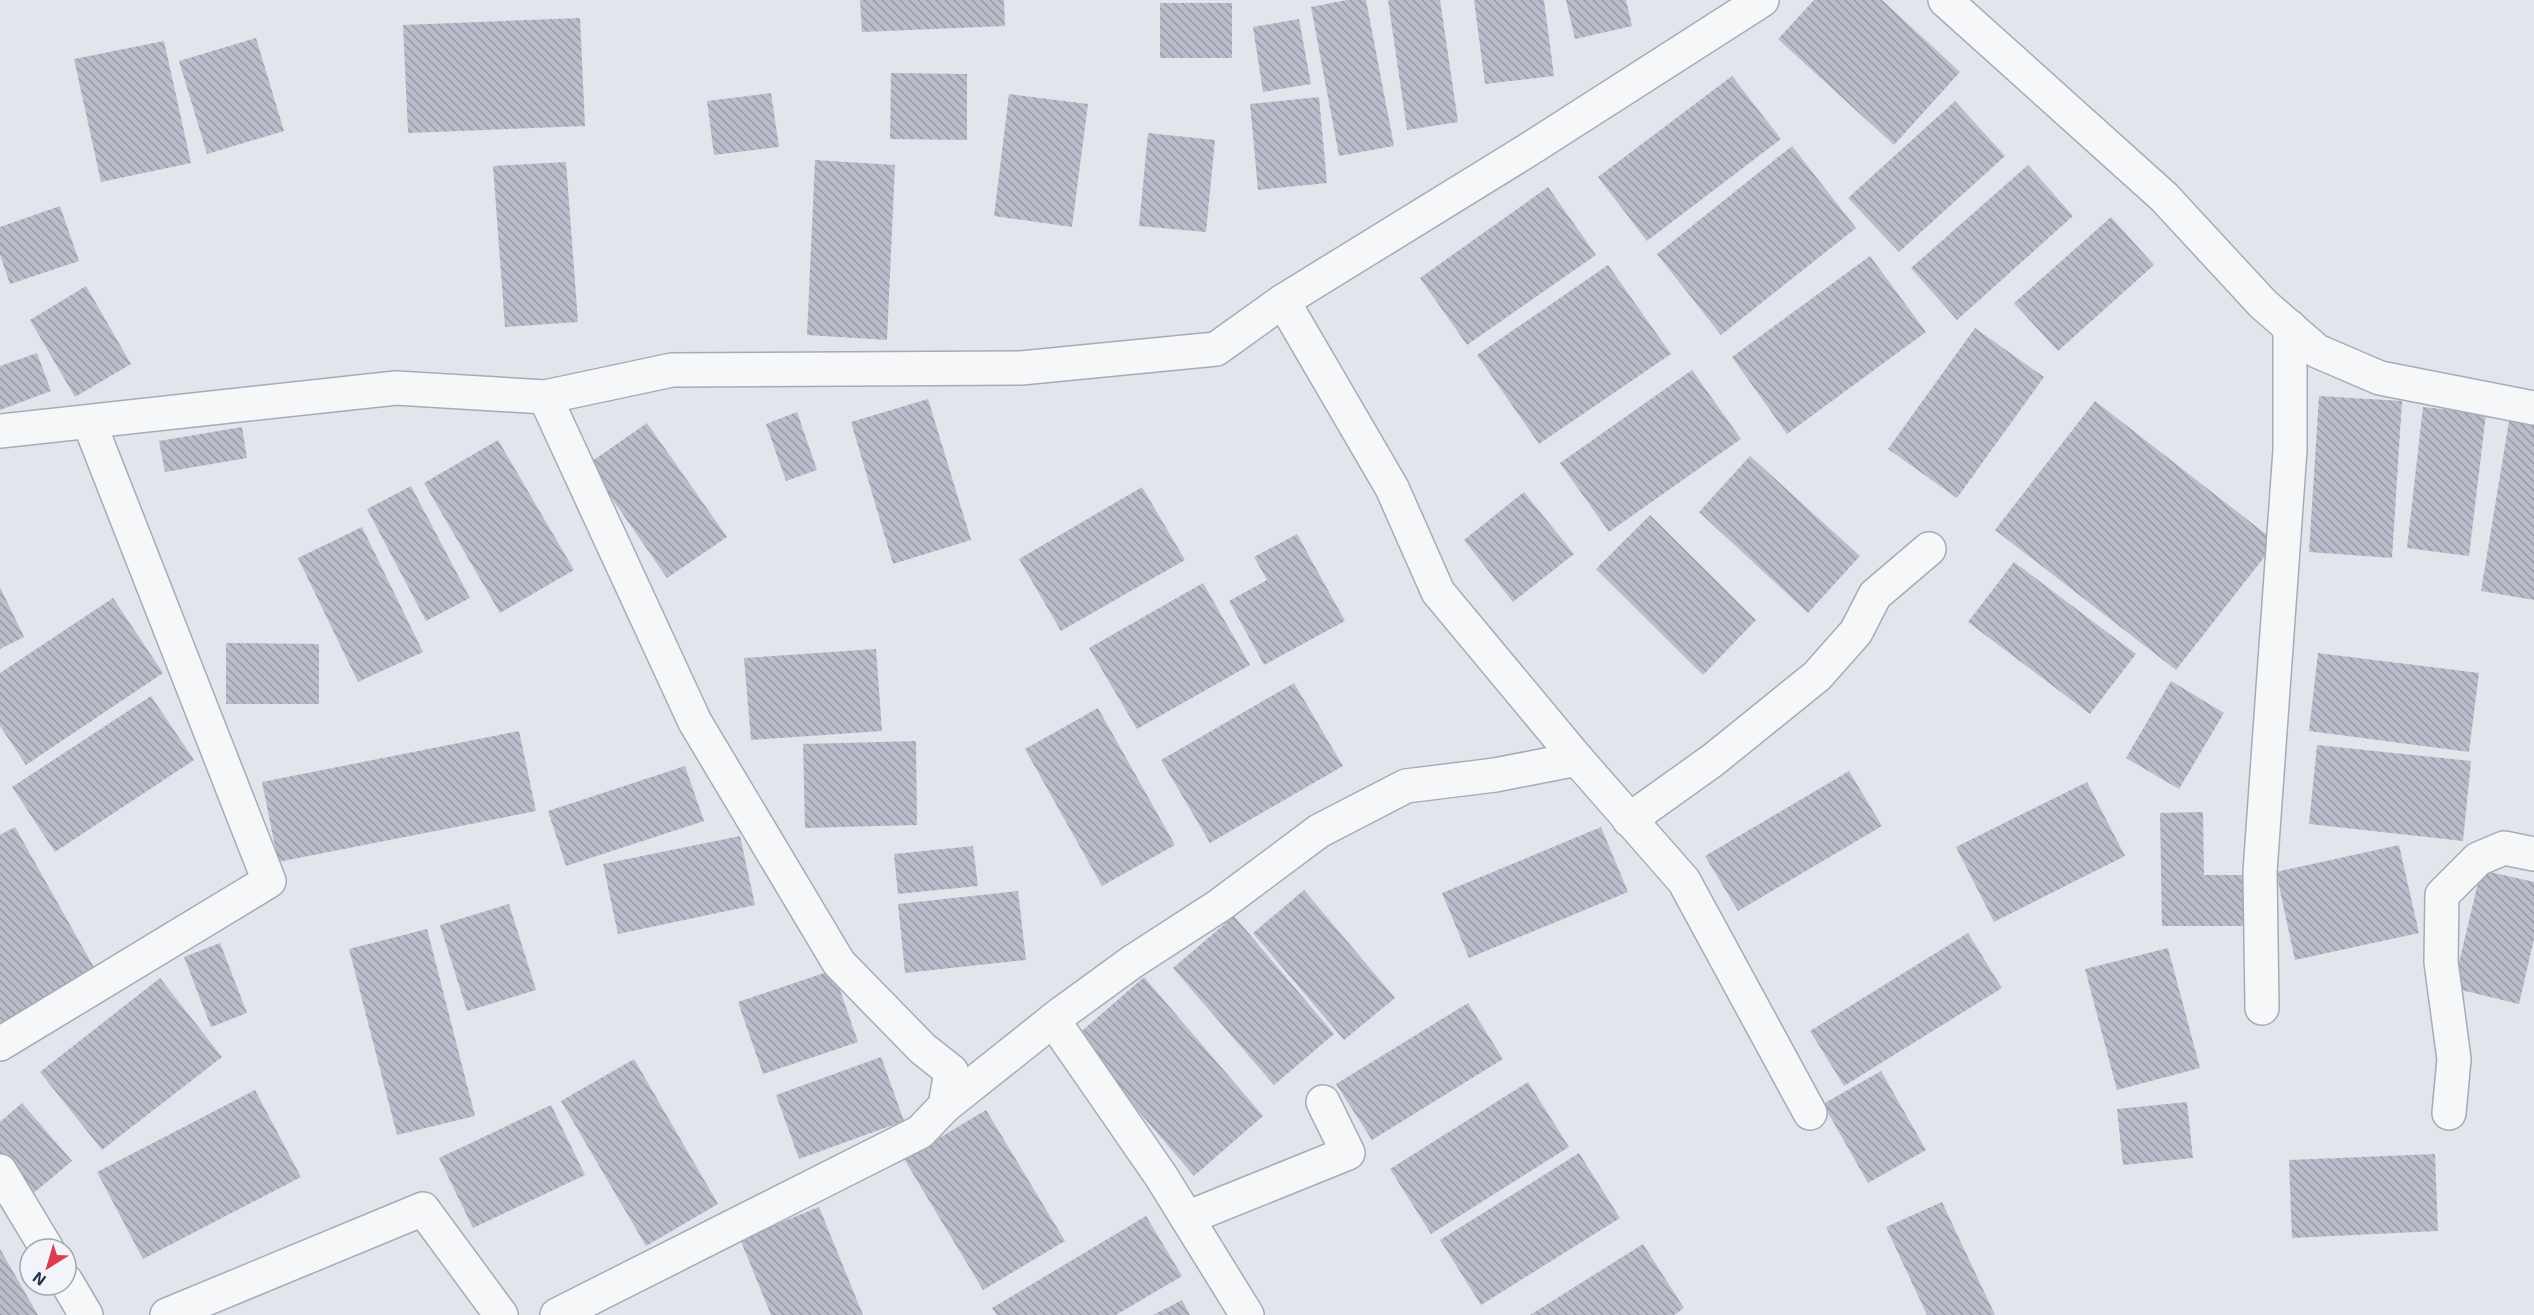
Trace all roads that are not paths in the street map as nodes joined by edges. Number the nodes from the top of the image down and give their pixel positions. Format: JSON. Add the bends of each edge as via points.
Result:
{"nodes":[{"id":1,"x":1762,"y":0,"type":"edge"},
{"id":2,"x":1945,"y":0,"type":"edge"},
{"id":3,"x":1283,"y":301,"type":"junction"},
{"id":4,"x":2290,"y":327,"type":"junction"},
{"id":5,"x":545,"y":397,"type":"junction"},
{"id":6,"x":2534,"y":408,"type":"edge"},
{"id":7,"x":88,"y":422,"type":"junction"},
{"id":8,"x":0,"y":431,"type":"edge"},
{"id":9,"x":1929,"y":549,"type":"dead end"},
{"id":10,"x":1577,"y":759,"type":"junction"},
{"id":11,"x":1629,"y":820,"type":"junction"},
{"id":12,"x":2534,"y":854,"type":"edge"},
{"id":13,"x":2262,"y":1008,"type":"dead end"},
{"id":14,"x":1053,"y":1020,"type":"junction"},
{"id":15,"x":0,"y":1044,"type":"edge"},
{"id":16,"x":1323,"y":1102,"type":"dead end"},
{"id":17,"x":945,"y":1106,"type":"junction"},
{"id":18,"x":1810,"y":1113,"type":"dead end"},
{"id":19,"x":2449,"y":1113,"type":"dead end"},
{"id":20,"x":0,"y":1171,"type":"edge"},
{"id":21,"x":1187,"y":1218,"type":"junction"},
{"id":22,"x":40,"y":1237,"type":"edge"},
{"id":23,"x":75,"y":1297,"type":"edge"},
{"id":24,"x":86,"y":1315,"type":"edge"},
{"id":25,"x":167,"y":1315,"type":"edge"},
{"id":26,"x":501,"y":1315,"type":"edge"},
{"id":27,"x":557,"y":1315,"type":"edge"},
{"id":28,"x":1247,"y":1315,"type":"edge"}],
"edges":[{"from":1,"to":3,"type":"street"},
{"from":2,"to":4,"type":"street","via":[[2164,197],[2263,304]]},
{"from":3,"to":5,"type":"street","via":[[1216,349],[1020,368],[672,370]]},
{"from":3,"to":10,"type":"street","via":[[1392,488],[1438,592]]},
{"from":4,"to":6,"type":"street","via":[[2317,351],[2380,378]]},
{"from":4,"to":13,"type":"street","via":[[2289,450],[2260,872]]},
{"from":5,"to":7,"type":"street","via":[[396,388]]},
{"from":5,"to":17,"type":"street","via":[[695,722],[839,963],[923,1049],[951,1071]]},
{"from":7,"to":8,"type":"street"},
{"from":7,"to":15,"type":"street","via":[[269,881]]},
{"from":9,"to":11,"type":"street","via":[[1875,595],[1856,632],[1817,676],[1713,760]]},
{"from":10,"to":11,"type":"street"},
{"from":10,"to":14,"type":"street","via":[[1495,775],[1406,786],[1319,831]]},
{"from":11,"to":18,"type":"street","via":[[1684,881]]},
{"from":12,"to":19,"type":"street","via":[[2504,848],[2478,858],[2442,896],[2441,963],[2454,1059]]},
{"from":14,"to":17,"type":"street"},
{"from":14,"to":21,"type":"street"},
{"from":16,"to":21,"type":"street","via":[[1348,1153]]},
{"from":17,"to":27,"type":"street","via":[[920,1132]]},
{"from":20,"to":22,"type":"street"},
{"from":21,"to":28,"type":"street"},
{"from":23,"to":24,"type":"street"},
{"from":25,"to":26,"type":"street","via":[[423,1209]]}]}
